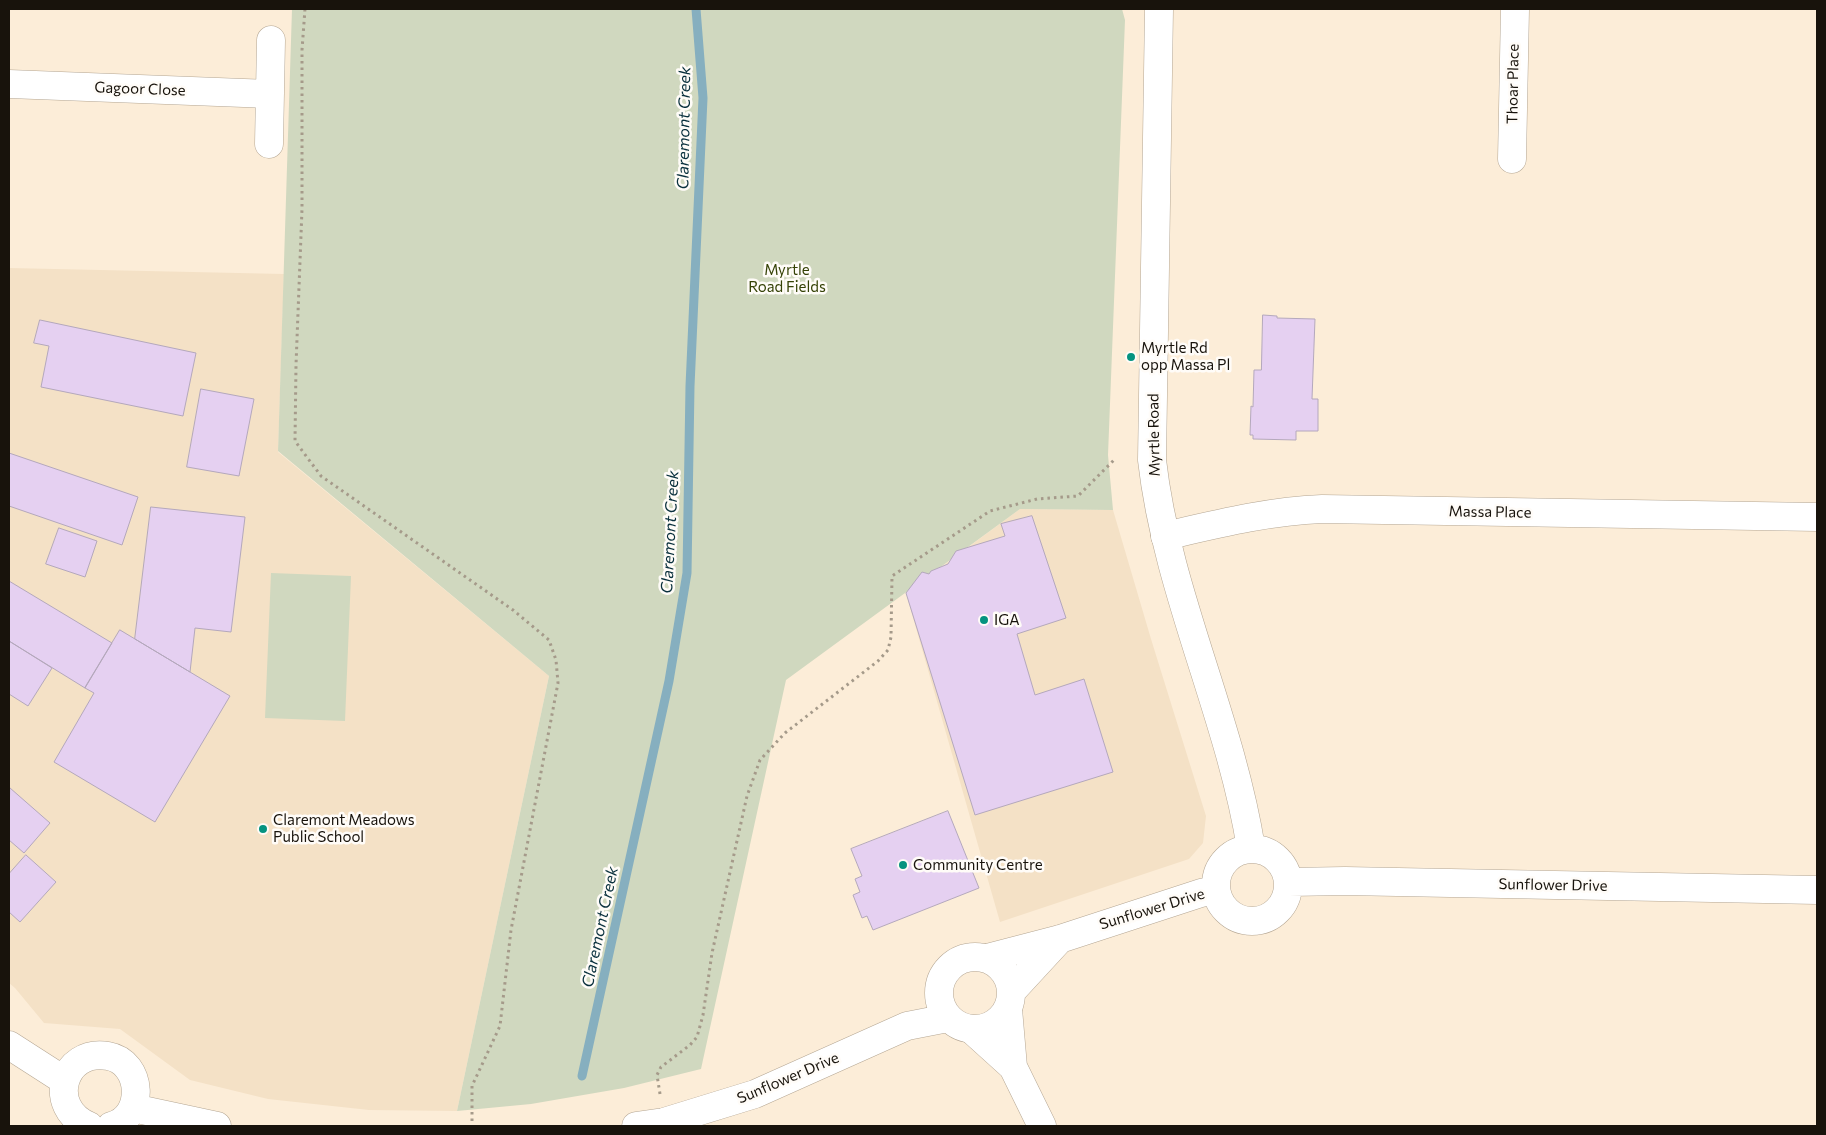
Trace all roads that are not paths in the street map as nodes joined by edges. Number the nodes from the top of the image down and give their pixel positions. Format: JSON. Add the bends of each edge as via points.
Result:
{"nodes":[{"id":1,"x":1159,"y":9,"type":"edge"},
{"id":2,"x":1514,"y":9,"type":"edge"},
{"id":3,"x":271,"y":40,"type":"dead end"},
{"id":4,"x":9,"y":84,"type":"edge"},
{"id":5,"x":270,"y":94,"type":"junction"},
{"id":6,"x":269,"y":144,"type":"dead end"},
{"id":7,"x":1512,"y":159,"type":"dead end"},
{"id":8,"x":1817,"y":517,"type":"edge"},
{"id":9,"x":1165,"y":536,"type":"junction"},
{"id":10,"x":1251,"y":848,"type":"junction"},
{"id":11,"x":1289,"y":882,"type":"junction"},
{"id":12,"x":1216,"y":890,"type":"junction"},
{"id":13,"x":1817,"y":890,"type":"edge"},
{"id":14,"x":1060,"y":939,"type":"junction"},
{"id":15,"x":986,"y":958,"type":"junction"},
{"id":16,"x":941,"y":979,"type":"junction"},
{"id":17,"x":1010,"y":1000,"type":"junction"},
{"id":18,"x":959,"y":1023,"type":"junction"},
{"id":19,"x":907,"y":1026,"type":"junction"},
{"id":20,"x":9,"y":1045,"type":"edge"},
{"id":21,"x":1013,"y":1067,"type":"junction"},
{"id":22,"x":64,"y":1081,"type":"junction"},
{"id":23,"x":133,"y":1108,"type":"junction"},
{"id":24,"x":89,"y":1126,"type":"edge"},
{"id":25,"x":111,"y":1126,"type":"edge"},
{"id":26,"x":217,"y":1126,"type":"edge"},
{"id":27,"x":636,"y":1126,"type":"edge"},
{"id":28,"x":1042,"y":1126,"type":"edge"}],
"edges":[{"from":1,"to":9,"type":"street","name":"Myrtle Road","via":[[1152,460]]},
{"from":2,"to":7,"type":"street","name":"Thoar Place"},
{"from":3,"to":5,"type":"street"},
{"from":4,"to":5,"type":"street","name":"Gagoor Close"},
{"from":5,"to":6,"type":"street"},
{"from":8,"to":9,"type":"street","name":"Massa Place","via":[[1322,509],[1270,513]]},
{"from":9,"to":10,"type":"street","name":"Myrtle Road","via":[[1228,744]]},
{"from":10,"to":11,"type":"street","via":[[1272,854],[1281,861]]},
{"from":10,"to":12,"type":"street","via":[[1232,855],[1224,862]]},
{"from":11,"to":12,"type":"street","via":[[1282,906],[1263,920],[1250,921],[1228,912]]},
{"from":11,"to":13,"type":"street","name":"Sunflower Drive"},
{"from":12,"to":14,"type":"street","name":"Sunflower Drive"},
{"from":14,"to":15,"type":"street","name":"Sunflower Drive"},
{"from":14,"to":17,"type":"street","name":"Sunflower Drive"},
{"from":15,"to":16,"type":"street","via":[[963,958],[948,968]]},
{"from":15,"to":17,"type":"street","via":[[998,964],[1009,978]]},
{"from":16,"to":18,"type":"street","via":[[938,994],[941,1007]]},
{"from":16,"to":19,"type":"street"},
{"from":17,"to":18,"type":"street","via":[[1000,1019],[990,1026]]},
{"from":17,"to":21,"type":"street"},
{"from":18,"to":19,"type":"street","name":"Sunflower Drive"},
{"from":18,"to":21,"type":"street"},
{"from":19,"to":27,"type":"street","name":"Sunflower Drive","via":[[755,1094],[664,1122]]},
{"from":20,"to":22,"type":"street"},
{"from":21,"to":28,"type":"street"},
{"from":22,"to":23,"type":"street","via":[[78,1062],[90,1056],[119,1060],[135,1079]]},
{"from":22,"to":24,"type":"street","via":[[63,1097],[67,1109]]},
{"from":23,"to":25,"type":"street","via":[[125,1118]]},
{"from":23,"to":26,"type":"street"}]}
